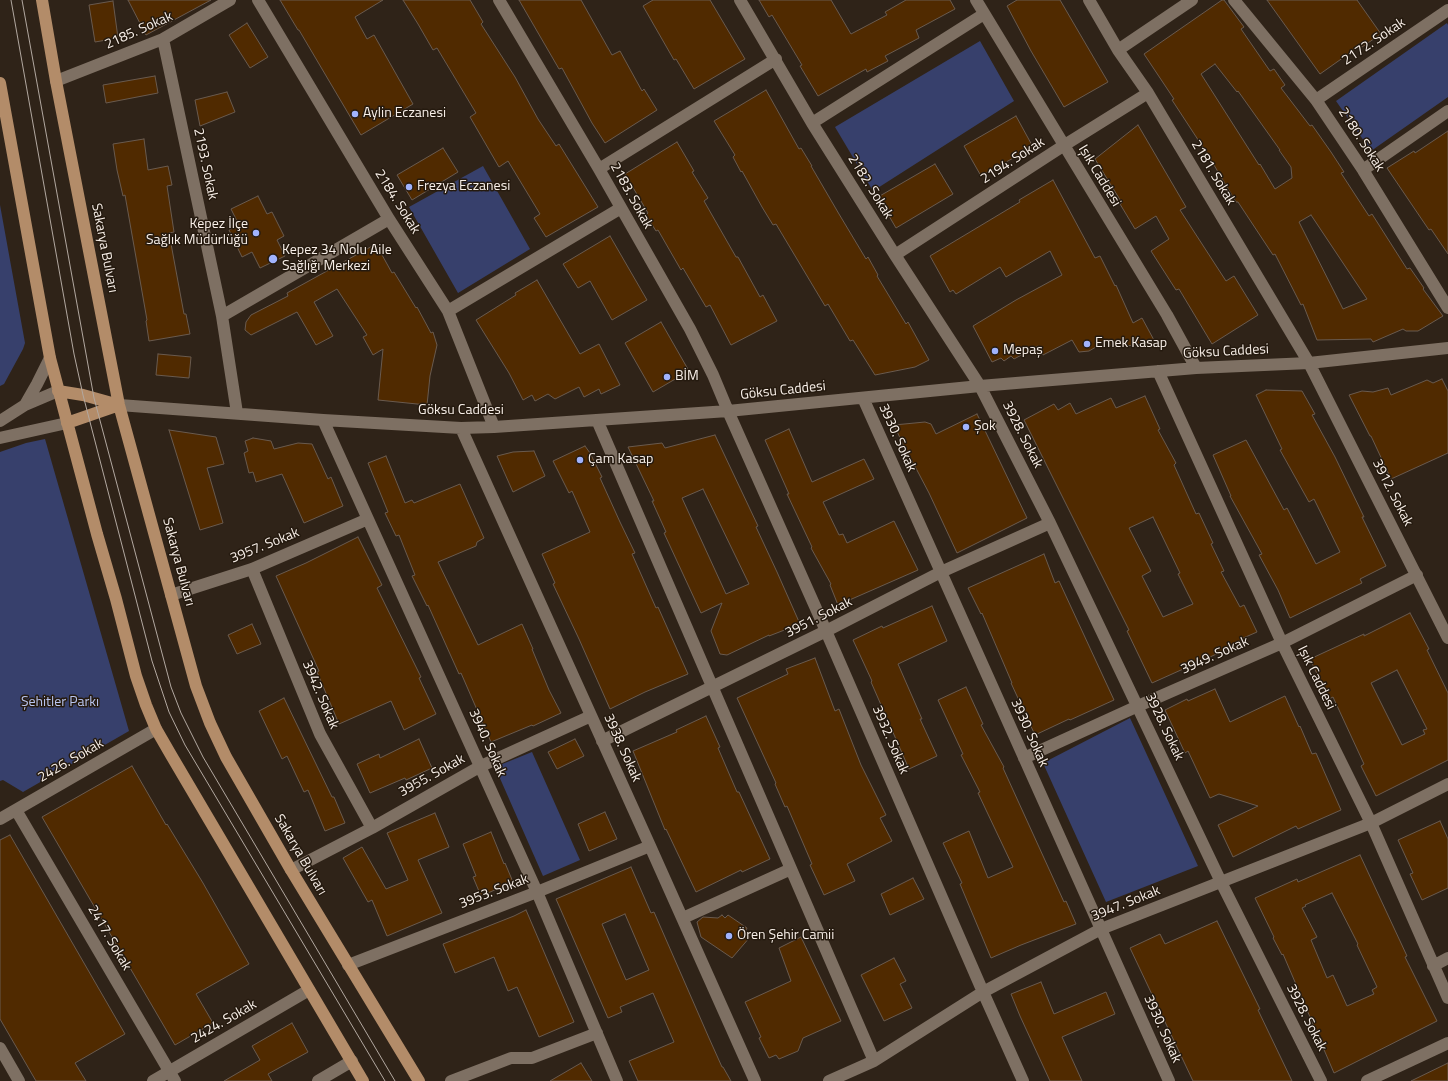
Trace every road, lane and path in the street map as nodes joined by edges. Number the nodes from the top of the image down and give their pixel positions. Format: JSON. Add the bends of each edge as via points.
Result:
{"nodes":[{"id":1,"x":42,"y":0,"type":"edge"},
{"id":2,"x":230,"y":0,"type":"edge"},
{"id":3,"x":258,"y":0,"type":"edge"},
{"id":4,"x":499,"y":0,"type":"edge"},
{"id":5,"x":740,"y":0,"type":"edge"},
{"id":6,"x":976,"y":0,"type":"edge"},
{"id":7,"x":1089,"y":0,"type":"edge"},
{"id":8,"x":1192,"y":0,"type":"edge"},
{"id":9,"x":1234,"y":0,"type":"edge"},
{"id":10,"x":1448,"y":10,"type":"edge"},
{"id":11,"x":984,"y":14,"type":"junction"},
{"id":12,"x":163,"y":39,"type":"junction"},
{"id":13,"x":1118,"y":50,"type":"junction"},
{"id":14,"x":776,"y":59,"type":"junction"},
{"id":15,"x":56,"y":81,"type":"junction"},
{"id":16,"x":0,"y":83,"type":"edge"},
{"id":17,"x":1148,"y":93,"type":"junction"},
{"id":18,"x":1316,"y":100,"type":"junction"},
{"id":19,"x":1448,"y":111,"type":"edge"},
{"id":20,"x":812,"y":123,"type":"junction"},
{"id":21,"x":1063,"y":146,"type":"junction"},
{"id":22,"x":599,"y":169,"type":"junction"},
{"id":23,"x":1363,"y":170,"type":"junction"},
{"id":24,"x":621,"y":208,"type":"junction"},
{"id":25,"x":389,"y":218,"type":"junction"},
{"id":26,"x":895,"y":255,"type":"junction"},
{"id":27,"x":1448,"y":308,"type":"edge"},
{"id":28,"x":448,"y":311,"type":"junction"},
{"id":29,"x":222,"y":316,"type":"junction"},
{"id":30,"x":1448,"y":348,"type":"edge"},
{"id":31,"x":50,"y":358,"type":"junction"},
{"id":32,"x":1309,"y":363,"type":"junction"},
{"id":33,"x":1196,"y":368,"type":"junction"},
{"id":34,"x":1158,"y":371,"type":"junction"},
{"id":35,"x":980,"y":386,"type":"junction"},
{"id":36,"x":58,"y":391,"type":"junction"},
{"id":37,"x":863,"y":398,"type":"junction"},
{"id":38,"x":25,"y":405,"type":"junction"},
{"id":39,"x":119,"y":405,"type":"junction"},
{"id":40,"x":728,"y":411,"type":"junction"},
{"id":41,"x":237,"y":413,"type":"junction"},
{"id":42,"x":2,"y":415,"type":"edge"},
{"id":43,"x":323,"y":420,"type":"junction"},
{"id":44,"x":597,"y":420,"type":"junction"},
{"id":45,"x":66,"y":423,"type":"junction"},
{"id":46,"x":494,"y":427,"type":"junction"},
{"id":47,"x":461,"y":428,"type":"junction"},
{"id":48,"x":0,"y":438,"type":"edge"},
{"id":49,"x":368,"y":519,"type":"junction"},
{"id":50,"x":1050,"y":523,"type":"junction"},
{"id":51,"x":252,"y":569,"type":"junction"},
{"id":52,"x":941,"y":572,"type":"junction"},
{"id":53,"x":1417,"y":575,"type":"junction"},
{"id":54,"x":171,"y":596,"type":"junction"},
{"id":55,"x":826,"y":631,"type":"junction"},
{"id":56,"x":1448,"y":638,"type":"edge"},
{"id":57,"x":1282,"y":643,"type":"junction"},
{"id":58,"x":712,"y":688,"type":"junction"},
{"id":59,"x":1138,"y":706,"type":"junction"},
{"id":60,"x":591,"y":716,"type":"junction"},
{"id":61,"x":156,"y":729,"type":"junction"},
{"id":62,"x":602,"y":741,"type":"junction"},
{"id":63,"x":1024,"y":758,"type":"junction"},
{"id":64,"x":481,"y":766,"type":"junction"},
{"id":65,"x":1448,"y":784,"type":"edge"},
{"id":66,"x":16,"y":810,"type":"junction"},
{"id":67,"x":0,"y":819,"type":"edge"},
{"id":68,"x":1371,"y":822,"type":"junction"},
{"id":69,"x":372,"y":828,"type":"junction"},
{"id":70,"x":650,"y":846,"type":"junction"},
{"id":71,"x":791,"y":869,"type":"junction"},
{"id":72,"x":291,"y":870,"type":"junction"},
{"id":73,"x":1221,"y":882,"type":"junction"},
{"id":74,"x":537,"y":892,"type":"junction"},
{"id":75,"x":683,"y":918,"type":"junction"},
{"id":76,"x":1101,"y":929,"type":"junction"},
{"id":77,"x":1448,"y":958,"type":"edge"},
{"id":78,"x":348,"y":965,"type":"junction"},
{"id":79,"x":1433,"y":966,"type":"junction"},
{"id":80,"x":309,"y":990,"type":"junction"},
{"id":81,"x":983,"y":992,"type":"junction"},
{"id":82,"x":1448,"y":998,"type":"edge"},
{"id":83,"x":597,"y":1033,"type":"junction"},
{"id":84,"x":1448,"y":1043,"type":"edge"},
{"id":85,"x":0,"y":1048,"type":"edge"},
{"id":86,"x":352,"y":1061,"type":"junction"},
{"id":87,"x":874,"y":1061,"type":"junction"},
{"id":88,"x":172,"y":1076,"type":"edge"},
{"id":89,"x":19,"y":1081,"type":"edge"},
{"id":90,"x":153,"y":1081,"type":"edge"},
{"id":91,"x":318,"y":1081,"type":"edge"},
{"id":92,"x":363,"y":1081,"type":"edge"},
{"id":93,"x":419,"y":1081,"type":"edge"},
{"id":94,"x":451,"y":1081,"type":"edge"},
{"id":95,"x":617,"y":1081,"type":"edge"},
{"id":96,"x":755,"y":1081,"type":"edge"},
{"id":97,"x":829,"y":1081,"type":"edge"},
{"id":98,"x":1023,"y":1081,"type":"edge"},
{"id":99,"x":1169,"y":1081,"type":"edge"},
{"id":100,"x":1321,"y":1081,"type":"edge"},
{"id":101,"x":1366,"y":1081,"type":"edge"}],
"edges":[{"from":1,"to":15,"type":"main road","name":"Sakarya Bulvarı"},
{"from":2,"to":12,"type":"street","name":"2185. Sokak"},
{"from":3,"to":25,"type":"street","name":"2184. Sokak"},
{"from":4,"to":22,"type":"street","name":"2183. Sokak"},
{"from":5,"to":14,"type":"street","name":"2182. Sokak"},
{"from":6,"to":11,"type":"street","name":"Işık Caddesi"},
{"from":7,"to":13,"type":"street","name":"2181. Sokak"},
{"from":8,"to":13,"type":"street"},
{"from":9,"to":18,"type":"street","name":"2180. Sokak"},
{"from":10,"to":18,"type":"street","name":"2172. Sokak"},
{"from":11,"to":20,"type":"street"},
{"from":11,"to":21,"type":"street","name":"Işık Caddesi"},
{"from":12,"to":15,"type":"street","name":"2185. Sokak"},
{"from":12,"to":29,"type":"street","name":"2193. Sokak"},
{"from":13,"to":17,"type":"street","name":"2181. Sokak"},
{"from":14,"to":20,"type":"street","name":"2182. Sokak"},
{"from":14,"to":22,"type":"street"},
{"from":15,"to":39,"type":"main road","name":"Sakarya Bulvarı"},
{"from":16,"to":31,"type":"main road"},
{"from":17,"to":21,"type":"street","name":"2194. Sokak"},
{"from":17,"to":32,"type":"street","name":"2181. Sokak"},
{"from":18,"to":23,"type":"street","name":"2180. Sokak"},
{"from":19,"to":23,"type":"street"},
{"from":20,"to":26,"type":"street","name":"2182. Sokak"},
{"from":21,"to":26,"type":"street","name":"2194. Sokak"},
{"from":21,"to":33,"type":"street","name":"Işık Caddesi"},
{"from":22,"to":24,"type":"street","name":"2183. Sokak"},
{"from":23,"to":27,"type":"street","name":"2180. Sokak"},
{"from":24,"to":28,"type":"street"},
{"from":24,"to":40,"type":"street","name":"2183. Sokak","via":[[690,329]]},
{"from":25,"to":28,"type":"street","name":"2184. Sokak"},
{"from":25,"to":29,"type":"street"},
{"from":26,"to":35,"type":"street","name":"2182. Sokak"},
{"from":28,"to":46,"type":"street","name":"2184. Sokak"},
{"from":29,"to":41,"type":"street","name":"2193. Sokak"},
{"from":30,"to":32,"type":"street","name":"Göksu Caddesi"},
{"from":31,"to":36,"type":"main road"},
{"from":31,"to":38,"type":"street"},
{"from":32,"to":33,"type":"street","name":"Göksu Caddesi"},
{"from":32,"to":53,"type":"street","name":"3912. Sokak"},
{"from":33,"to":34,"type":"street","name":"Göksu Caddesi"},
{"from":34,"to":35,"type":"street","name":"Göksu Caddesi"},
{"from":34,"to":57,"type":"street","name":"Işık Caddesi"},
{"from":35,"to":37,"type":"street","name":"Göksu Caddesi"},
{"from":35,"to":50,"type":"street","name":"3928. Sokak"},
{"from":36,"to":38,"type":"street"},
{"from":36,"to":39,"type":"main road"},
{"from":36,"to":45,"type":"main road"},
{"from":37,"to":40,"type":"street","name":"Göksu Caddesi"},
{"from":37,"to":52,"type":"street","name":"3930. Sokak"},
{"from":38,"to":42,"type":"street"},
{"from":39,"to":41,"type":"street","name":"Göksu Caddesi"},
{"from":39,"to":45,"type":"main road"},
{"from":39,"to":54,"type":"main road","name":"Sakarya Bulvarı"},
{"from":40,"to":44,"type":"street","name":"Göksu Caddesi"},
{"from":40,"to":55,"type":"street","name":"3932. Sokak"},
{"from":41,"to":43,"type":"street","name":"Göksu Caddesi"},
{"from":43,"to":47,"type":"street","name":"Göksu Caddesi"},
{"from":43,"to":49,"type":"street","name":"3940. Sokak"},
{"from":44,"to":46,"type":"street","name":"Göksu Caddesi"},
{"from":44,"to":58,"type":"street"},
{"from":45,"to":48,"type":"street"},
{"from":45,"to":61,"type":"main road","via":[[136,676]]},
{"from":46,"to":47,"type":"street","name":"Göksu Caddesi"},
{"from":47,"to":60,"type":"street","name":"3938. Sokak"},
{"from":49,"to":51,"type":"street","name":"3957. Sokak"},
{"from":49,"to":64,"type":"street","name":"3940. Sokak"},
{"from":50,"to":52,"type":"street","name":"3951. Sokak"},
{"from":50,"to":59,"type":"street","name":"3928. Sokak"},
{"from":51,"to":54,"type":"street","name":"3957. Sokak"},
{"from":51,"to":69,"type":"street","name":"3942. Sokak","via":[[320,734]]},
{"from":52,"to":55,"type":"street","name":"3951. Sokak"},
{"from":52,"to":63,"type":"street","name":"3930. Sokak"},
{"from":53,"to":56,"type":"street","name":"3912. Sokak"},
{"from":53,"to":57,"type":"street","name":"3949. Sokak"},
{"from":54,"to":72,"type":"main road","name":"Sakarya Bulvarı","via":[[196,686],[210,723],[226,758]]},
{"from":55,"to":58,"type":"street","name":"3951. Sokak"},
{"from":55,"to":81,"type":"street","name":"3932. Sokak"},
{"from":57,"to":59,"type":"street","name":"3949. Sokak"},
{"from":57,"to":68,"type":"street","name":"Işık Caddesi"},
{"from":58,"to":62,"type":"street","name":"3951. Sokak"},
{"from":58,"to":71,"type":"street"},
{"from":59,"to":63,"type":"street","name":"3949. Sokak"},
{"from":59,"to":73,"type":"street","name":"3928. Sokak"},
{"from":60,"to":62,"type":"street","name":"3938. Sokak"},
{"from":60,"to":64,"type":"street","name":"3955. Sokak"},
{"from":61,"to":66,"type":"street","name":"2426. Sokak"},
{"from":61,"to":80,"type":"main road"},
{"from":62,"to":70,"type":"street","name":"3938. Sokak"},
{"from":63,"to":76,"type":"street","name":"3930. Sokak"},
{"from":64,"to":69,"type":"street","name":"3955. Sokak"},
{"from":64,"to":74,"type":"street","name":"3940. Sokak"},
{"from":65,"to":68,"type":"street","name":"3947. Sokak"},
{"from":66,"to":67,"type":"street","name":"2426. Sokak"},
{"from":66,"to":88,"type":"street","name":"2417. Sokak"},
{"from":68,"to":73,"type":"street","name":"3947. Sokak"},
{"from":68,"to":79,"type":"street","name":"Işık Caddesi"},
{"from":69,"to":72,"type":"street","name":"3955. Sokak"},
{"from":70,"to":74,"type":"street","name":"3953. Sokak"},
{"from":70,"to":75,"type":"street","name":"3938. Sokak"},
{"from":71,"to":75,"type":"street"},
{"from":71,"to":87,"type":"street"},
{"from":72,"to":78,"type":"main road","name":"Sakarya Bulvarı"},
{"from":73,"to":76,"type":"street","name":"3947. Sokak"},
{"from":73,"to":100,"type":"street","name":"3928. Sokak"},
{"from":74,"to":78,"type":"street","name":"3953. Sokak"},
{"from":74,"to":83,"type":"street","name":"3940. Sokak"},
{"from":75,"to":96,"type":"street","name":"3938. Sokak"},
{"from":76,"to":81,"type":"street","name":"3947. Sokak"},
{"from":76,"to":99,"type":"street","name":"3930. Sokak"},
{"from":77,"to":79,"type":"street"},
{"from":78,"to":93,"type":"main road","name":"Sakarya Bulvarı"},
{"from":79,"to":82,"type":"street","name":"Işık Caddesi"},
{"from":80,"to":86,"type":"main road"},
{"from":80,"to":88,"type":"street","name":"2424. Sokak"},
{"from":81,"to":87,"type":"street","name":"3947. Sokak"},
{"from":81,"to":98,"type":"street","name":"3932. Sokak"},
{"from":83,"to":94,"type":"street","via":[[532,1058],[511,1058]]},
{"from":83,"to":95,"type":"street","name":"3940. Sokak"},
{"from":84,"to":101,"type":"street"},
{"from":85,"to":89,"type":"street"},
{"from":86,"to":91,"type":"street"},
{"from":86,"to":92,"type":"main road"},
{"from":87,"to":97,"type":"street","name":"3947. Sokak"},
{"from":88,"to":90,"type":"street","name":"2424. Sokak"}]}
